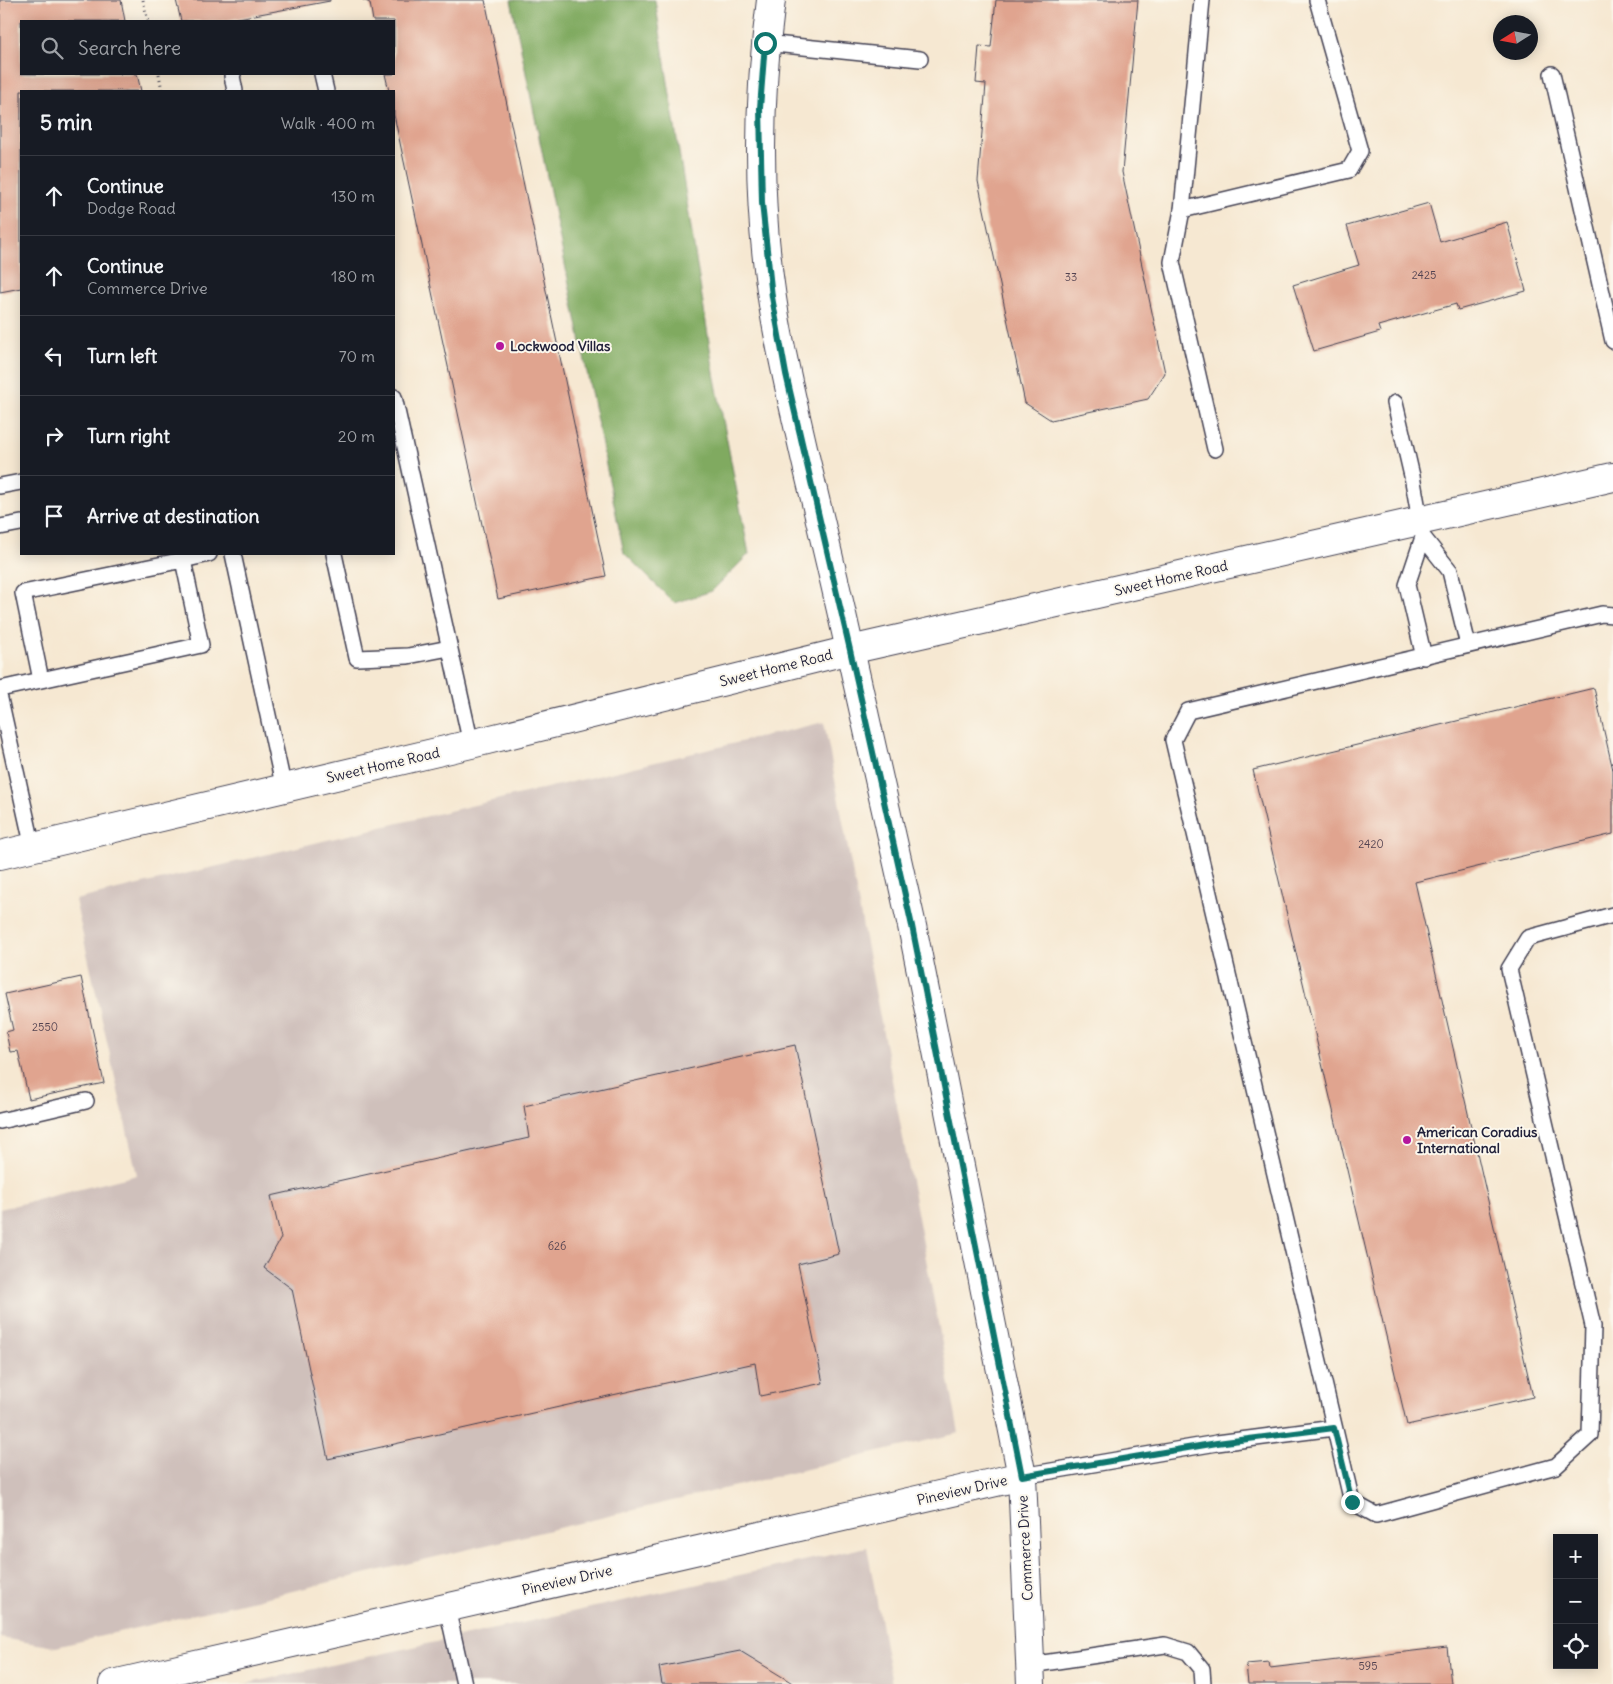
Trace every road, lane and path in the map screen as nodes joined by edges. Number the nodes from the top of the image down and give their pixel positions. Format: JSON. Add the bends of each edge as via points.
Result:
{"nodes":[{"id":1,"x":143,"y":0,"type":"edge"},
{"id":2,"x":771,"y":0,"type":"edge"},
{"id":3,"x":1202,"y":0,"type":"edge"},
{"id":4,"x":1317,"y":0,"type":"edge"},
{"id":5,"x":148,"y":20,"type":"edge"},
{"id":6,"x":765,"y":43,"type":"junction"},
{"id":7,"x":920,"y":59,"type":"dead end"},
{"id":8,"x":1552,"y":74,"type":"dead end"},
{"id":9,"x":159,"y":75,"type":"edge"},
{"id":10,"x":232,"y":75,"type":"edge"},
{"id":11,"x":322,"y":75,"type":"edge"},
{"id":12,"x":162,"y":90,"type":"edge"},
{"id":13,"x":235,"y":90,"type":"edge"},
{"id":14,"x":326,"y":90,"type":"edge"},
{"id":15,"x":1182,"y":210,"type":"junction"},
{"id":16,"x":1613,"y":341,"type":"edge"},
{"id":17,"x":395,"y":402,"type":"edge"},
{"id":18,"x":1395,"y":403,"type":"dead end"},
{"id":19,"x":1215,"y":449,"type":"dead end"},
{"id":20,"x":1613,"y":478,"type":"edge"},
{"id":21,"x":20,"y":482,"type":"edge"},
{"id":22,"x":0,"y":486,"type":"edge"},
{"id":23,"x":20,"y":523,"type":"edge"},
{"id":24,"x":0,"y":527,"type":"edge"},
{"id":25,"x":1422,"y":529,"type":"junction"},
{"id":26,"x":205,"y":555,"type":"edge"},
{"id":27,"x":233,"y":555,"type":"edge"},
{"id":28,"x":334,"y":555,"type":"edge"},
{"id":29,"x":183,"y":560,"type":"junction"},
{"id":30,"x":1613,"y":615,"type":"edge"},
{"id":31,"x":1468,"y":645,"type":"junction"},
{"id":32,"x":449,"y":648,"type":"junction"},
{"id":33,"x":850,"y":650,"type":"junction"},
{"id":34,"x":1424,"y":657,"type":"junction"},
{"id":35,"x":41,"y":680,"type":"junction"},
{"id":36,"x":0,"y":689,"type":"edge"},
{"id":37,"x":0,"y":699,"type":"edge"},
{"id":38,"x":470,"y":744,"type":"junction"},
{"id":39,"x":284,"y":788,"type":"junction"},
{"id":40,"x":33,"y":848,"type":"junction"},
{"id":41,"x":0,"y":855,"type":"edge"},
{"id":42,"x":1613,"y":915,"type":"edge"},
{"id":43,"x":86,"y":1101,"type":"dead end"},
{"id":44,"x":0,"y":1121,"type":"edge"},
{"id":45,"x":1334,"y":1428,"type":"junction"},
{"id":46,"x":1022,"y":1476,"type":"junction"},
{"id":47,"x":447,"y":1608,"type":"junction"},
{"id":48,"x":1031,"y":1674,"type":"edge"},
{"id":49,"x":113,"y":1684,"type":"edge"},
{"id":50,"x":464,"y":1684,"type":"edge"},
{"id":51,"x":1204,"y":1684,"type":"edge"}],
"edges":[{"from":1,"to":5,"type":"path"},
{"from":2,"to":6,"type":"street","name":"Commerce Drive"},
{"from":3,"to":15,"type":"lane"},
{"from":4,"to":15,"type":"lane","via":[[1360,152],[1349,170]]},
{"from":6,"to":7,"type":"lane"},
{"from":6,"to":33,"type":"street","name":"Commerce Drive","via":[[760,108],[762,203],[772,297],[786,374]]},
{"from":8,"to":16,"type":"lane"},
{"from":9,"to":12,"type":"path"},
{"from":10,"to":13,"type":"lane"},
{"from":11,"to":14,"type":"lane"},
{"from":15,"to":19,"type":"lane","via":[[1172,262]]},
{"from":17,"to":32,"type":"lane"},
{"from":18,"to":25,"type":"lane"},
{"from":20,"to":25,"type":"street","name":"Sweet Home Road"},
{"from":21,"to":22,"type":"lane"},
{"from":23,"to":24,"type":"lane"},
{"from":25,"to":31,"type":"lane","via":[[1450,571]]},
{"from":25,"to":33,"type":"street","name":"Sweet Home Road"},
{"from":25,"to":34,"type":"lane","via":[[1407,585]]},
{"from":26,"to":29,"type":"lane"},
{"from":27,"to":39,"type":"lane"},
{"from":28,"to":32,"type":"lane","via":[[357,658],[408,656]]},
{"from":29,"to":35,"type":"lane","via":[[201,645]]},
{"from":29,"to":35,"type":"lane","via":[[23,593]]},
{"from":30,"to":31,"type":"lane","via":[[1602,614]]},
{"from":31,"to":34,"type":"lane"},
{"from":32,"to":38,"type":"lane"},
{"from":33,"to":38,"type":"street","name":"Sweet Home Road"},
{"from":33,"to":46,"type":"street","name":"Commerce Drive","via":[[912,926]]},
{"from":34,"to":45,"type":"lane","via":[[1188,711],[1172,740]]},
{"from":35,"to":36,"type":"lane"},
{"from":37,"to":40,"type":"lane"},
{"from":38,"to":39,"type":"street","name":"Sweet Home Road"},
{"from":39,"to":40,"type":"street","name":"Sweet Home Road"},
{"from":40,"to":41,"type":"street","name":"Sweet Home Road"},
{"from":42,"to":45,"type":"lane","via":[[1528,938],[1509,969],[1593,1326],[1590,1435],[1556,1466],[1376,1515],[1352,1502]]},
{"from":43,"to":44,"type":"lane"},
{"from":45,"to":46,"type":"lane","via":[[1217,1443]]},
{"from":46,"to":47,"type":"street","name":"Pineview Drive"},
{"from":46,"to":48,"type":"street","name":"Commerce Drive"},
{"from":47,"to":49,"type":"street","name":"Pineview Drive"},
{"from":47,"to":50,"type":"lane"},
{"from":48,"to":51,"type":"lane","via":[[1165,1645],[1188,1652],[1202,1669]]}]}
